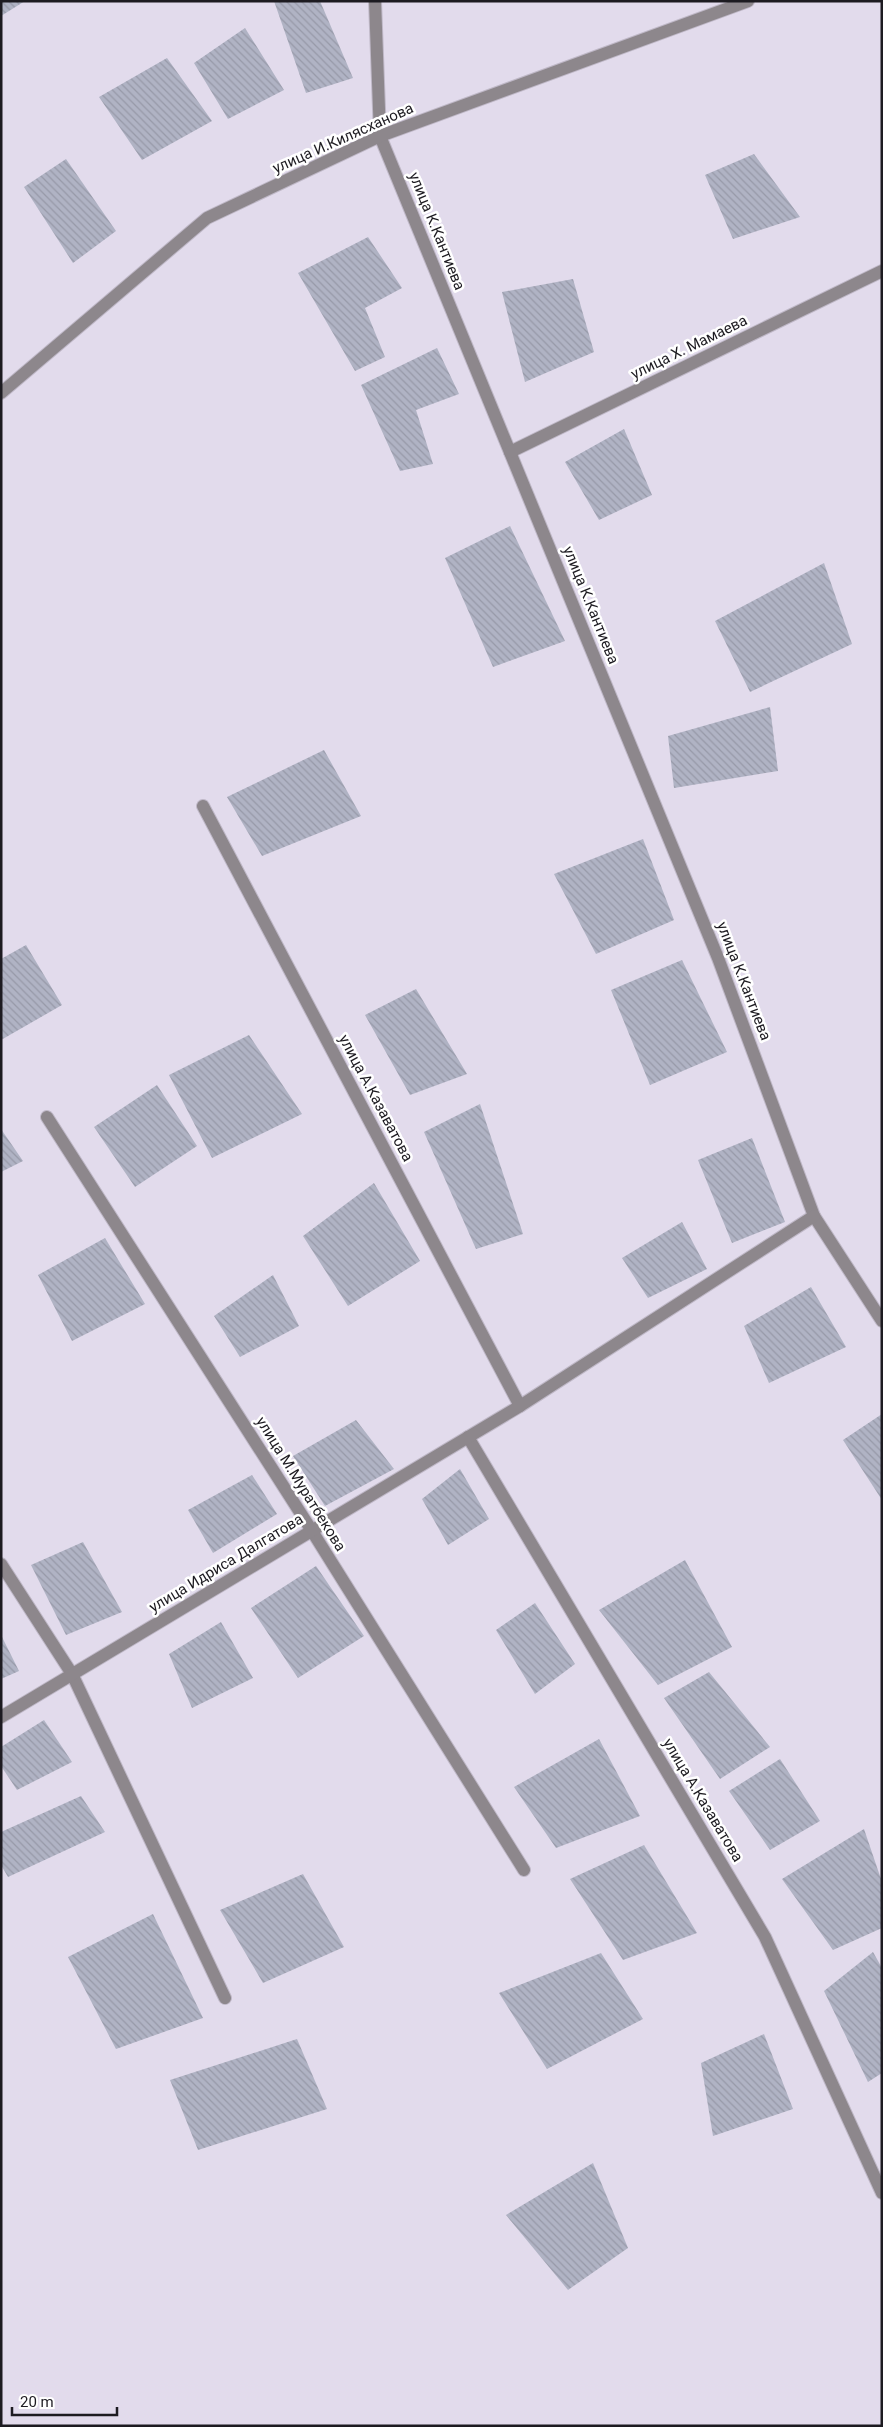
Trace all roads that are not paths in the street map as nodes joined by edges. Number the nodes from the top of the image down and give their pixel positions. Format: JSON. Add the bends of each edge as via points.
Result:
{"nodes":[{"id":1,"x":375,"y":1,"type":"edge"},
{"id":2,"x":748,"y":1,"type":"edge"},
{"id":3,"x":380,"y":136,"type":"junction"},
{"id":4,"x":882,"y":271,"type":"edge"},
{"id":5,"x":1,"y":393,"type":"edge"},
{"id":6,"x":510,"y":452,"type":"junction"},
{"id":7,"x":203,"y":806,"type":"dead end"},
{"id":8,"x":47,"y":1117,"type":"dead end"},
{"id":9,"x":814,"y":1216,"type":"junction"},
{"id":10,"x":882,"y":1321,"type":"edge"},
{"id":11,"x":520,"y":1406,"type":"junction"},
{"id":12,"x":468,"y":1438,"type":"junction"},
{"id":13,"x":312,"y":1530,"type":"junction"},
{"id":14,"x":1,"y":1564,"type":"edge"},
{"id":15,"x":72,"y":1674,"type":"junction"},
{"id":16,"x":1,"y":1717,"type":"edge"},
{"id":17,"x":524,"y":1870,"type":"dead end"},
{"id":18,"x":224,"y":1998,"type":"dead end"},
{"id":19,"x":882,"y":2194,"type":"edge"}],
"edges":[{"from":1,"to":3,"type":"street","name":"улица К.Кантиева"},
{"from":2,"to":3,"type":"street","name":"улица И.Килясханова"},
{"from":3,"to":5,"type":"street","name":"улица И.Килясханова","via":[[207,218]]},
{"from":3,"to":6,"type":"street","name":"улица К.Кантиева"},
{"from":4,"to":6,"type":"street","name":"улица Х. Мамаева"},
{"from":6,"to":9,"type":"street","name":"улица К.Кантиева","via":[[718,958]]},
{"from":7,"to":11,"type":"street","name":"улица А.Казаватова"},
{"from":8,"to":13,"type":"street","name":"улица М.Муратбекова"},
{"from":9,"to":10,"type":"street","name":"улица К.Кантиева"},
{"from":9,"to":11,"type":"street","name":"улица Идриса Далгатова"},
{"from":11,"to":12,"type":"street","name":"улица Идриса Далгатова"},
{"from":12,"to":13,"type":"street","name":"улица Идриса Далгатова"},
{"from":12,"to":19,"type":"street","name":"улица А.Казаватова","via":[[765,1936]]},
{"from":13,"to":15,"type":"street","name":"улица Идриса Далгатова"},
{"from":13,"to":17,"type":"street","name":"улица М.Муратбекова"},
{"from":14,"to":15,"type":"street"},
{"from":15,"to":16,"type":"street","name":"улица Идриса Далгатова"},
{"from":15,"to":18,"type":"street"}]}
